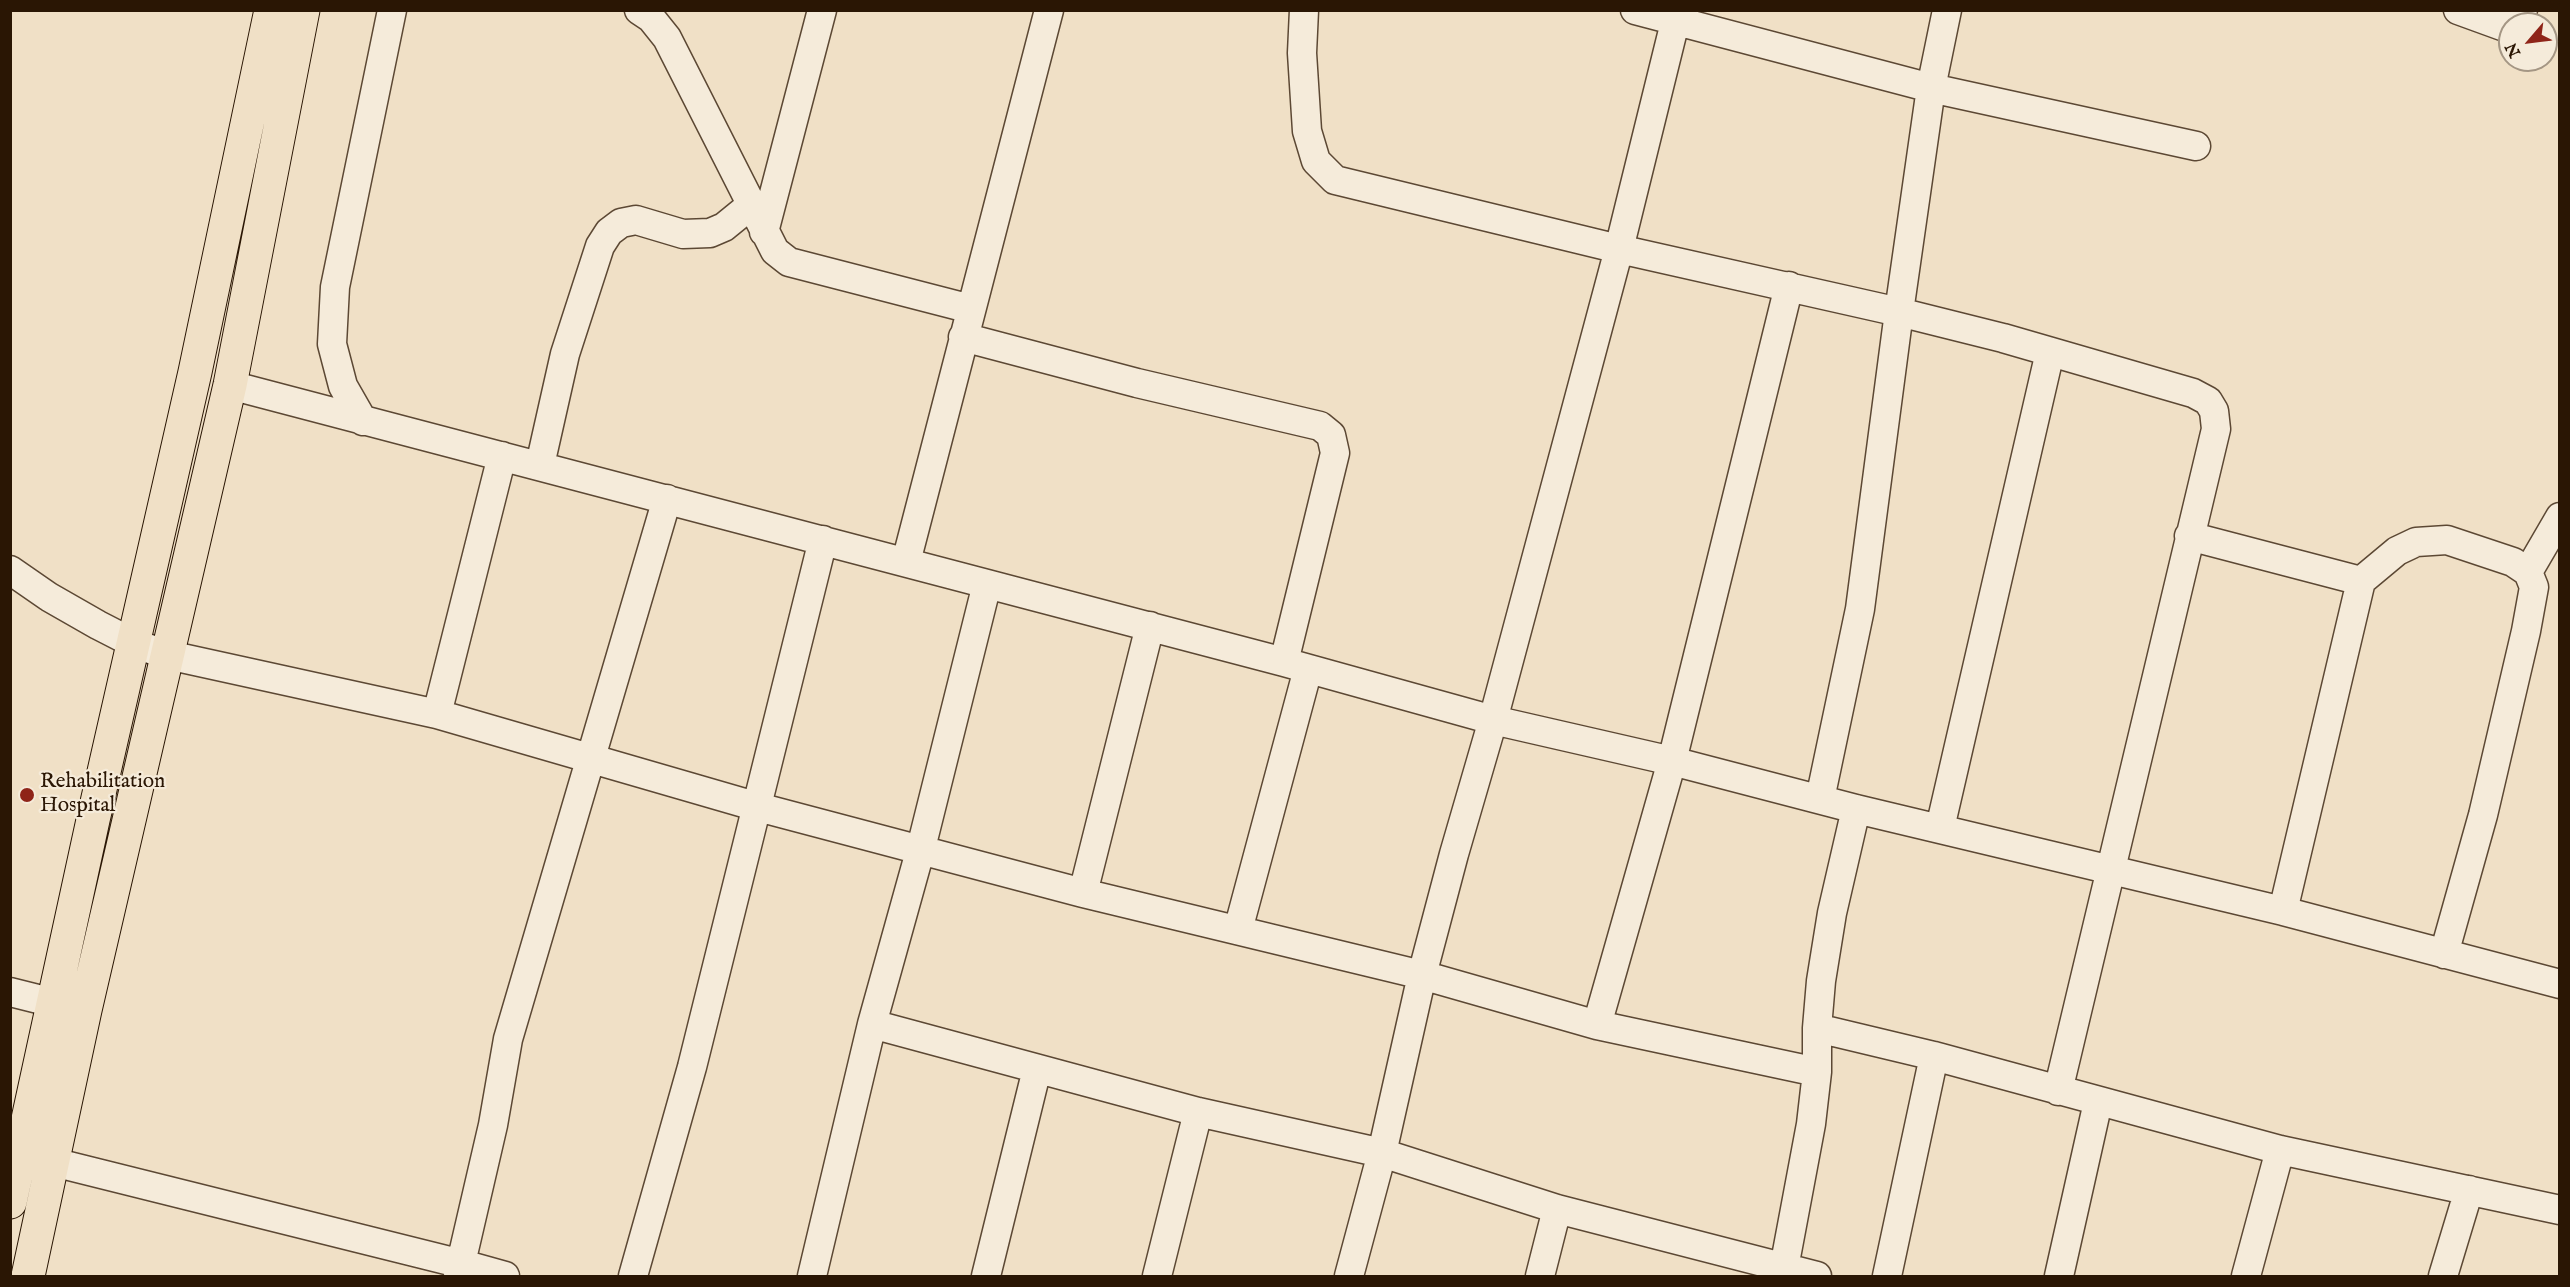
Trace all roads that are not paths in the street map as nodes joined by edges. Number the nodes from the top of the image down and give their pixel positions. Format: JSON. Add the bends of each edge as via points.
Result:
{"nodes":[{"id":1,"x":271,"y":10,"type":"edge"},
{"id":2,"x":303,"y":10,"type":"edge"},
{"id":3,"x":392,"y":10,"type":"edge"},
{"id":4,"x":639,"y":10,"type":"edge"},
{"id":5,"x":822,"y":10,"type":"edge"},
{"id":6,"x":1049,"y":10,"type":"edge"},
{"id":7,"x":1304,"y":10,"type":"edge"},
{"id":8,"x":1635,"y":10,"type":"edge"},
{"id":9,"x":1947,"y":10,"type":"edge"},
{"id":10,"x":2458,"y":10,"type":"edge"},
{"id":11,"x":2523,"y":10,"type":"edge"},
{"id":12,"x":1676,"y":16,"type":"edge"},
{"id":13,"x":1931,"y":88,"type":"junction"},
{"id":14,"x":2196,"y":146,"type":"dead end"},
{"id":15,"x":751,"y":205,"type":"junction"},
{"id":16,"x":764,"y":232,"type":"junction"},
{"id":17,"x":1619,"y":249,"type":"junction"},
{"id":18,"x":1789,"y":286,"type":"junction"},
{"id":19,"x":971,"y":309,"type":"junction"},
{"id":20,"x":1899,"y":312,"type":"junction"},
{"id":21,"x":963,"y":337,"type":"junction"},
{"id":22,"x":2050,"y":352,"type":"junction"},
{"id":23,"x":230,"y":385,"type":"junction"},
{"id":24,"x":363,"y":421,"type":"junction"},
{"id":25,"x":502,"y":456,"type":"junction"},
{"id":26,"x":540,"y":465,"type":"junction"},
{"id":27,"x":667,"y":499,"type":"junction"},
{"id":28,"x":2559,"y":517,"type":"edge"},
{"id":29,"x":2189,"y":536,"type":"junction"},
{"id":30,"x":823,"y":540,"type":"junction"},
{"id":31,"x":906,"y":562,"type":"junction"},
{"id":32,"x":11,"y":566,"type":"edge"},
{"id":33,"x":2528,"y":572,"type":"junction"},
{"id":34,"x":2361,"y":581,"type":"junction"},
{"id":35,"x":987,"y":584,"type":"junction"},
{"id":36,"x":1150,"y":627,"type":"junction"},
{"id":37,"x":135,"y":644,"type":"junction"},
{"id":38,"x":168,"y":655,"type":"junction"},
{"id":39,"x":1296,"y":665,"type":"junction"},
{"id":40,"x":437,"y":714,"type":"junction"},
{"id":41,"x":1493,"y":720,"type":"junction"},
{"id":42,"x":591,"y":758,"type":"junction"},
{"id":43,"x":1672,"y":761,"type":"junction"},
{"id":44,"x":1820,"y":799,"type":"junction"},
{"id":45,"x":758,"y":807,"type":"junction"},
{"id":46,"x":1856,"y":809,"type":"junction"},
{"id":47,"x":1940,"y":828,"type":"junction"},
{"id":48,"x":921,"y":848,"type":"junction"},
{"id":49,"x":2111,"y":868,"type":"junction"},
{"id":50,"x":1083,"y":893,"type":"junction"},
{"id":51,"x":2283,"y":911,"type":"junction"},
{"id":52,"x":1238,"y":930,"type":"junction"},
{"id":53,"x":2444,"y":954,"type":"junction"},
{"id":54,"x":1422,"y":975,"type":"junction"},
{"id":55,"x":2559,"y":984,"type":"edge"},
{"id":56,"x":10,"y":992,"type":"edge"},
{"id":57,"x":54,"y":1003,"type":"junction"},
{"id":58,"x":873,"y":1024,"type":"junction"},
{"id":59,"x":1597,"y":1025,"type":"junction"},
{"id":60,"x":1817,"y":1028,"type":"junction"},
{"id":61,"x":1934,"y":1056,"type":"junction"},
{"id":62,"x":1036,"y":1069,"type":"junction"},
{"id":63,"x":1817,"y":1072,"type":"junction"},
{"id":64,"x":2058,"y":1091,"type":"junction"},
{"id":65,"x":2098,"y":1102,"type":"junction"},
{"id":66,"x":1198,"y":1112,"type":"junction"},
{"id":67,"x":2280,"y":1150,"type":"junction"},
{"id":68,"x":1382,"y":1153,"type":"junction"},
{"id":69,"x":52,"y":1162,"type":"junction"},
{"id":70,"x":2469,"y":1190,"type":"junction"},
{"id":71,"x":10,"y":1202,"type":"edge"},
{"id":72,"x":1557,"y":1209,"type":"junction"},
{"id":73,"x":2559,"y":1210,"type":"edge"},
{"id":74,"x":1723,"y":1265,"type":"edge"},
{"id":75,"x":1784,"y":1268,"type":"junction"},
{"id":76,"x":460,"y":1270,"type":"edge"},
{"id":77,"x":28,"y":1276,"type":"edge"},
{"id":78,"x":504,"y":1276,"type":"edge"},
{"id":79,"x":633,"y":1276,"type":"edge"},
{"id":80,"x":812,"y":1276,"type":"edge"},
{"id":81,"x":986,"y":1276,"type":"edge"},
{"id":82,"x":1156,"y":1276,"type":"edge"},
{"id":83,"x":1349,"y":1276,"type":"edge"},
{"id":84,"x":1540,"y":1276,"type":"edge"},
{"id":85,"x":1817,"y":1276,"type":"edge"},
{"id":86,"x":1887,"y":1276,"type":"edge"},
{"id":87,"x":2059,"y":1276,"type":"edge"},
{"id":88,"x":2246,"y":1276,"type":"edge"},
{"id":89,"x":2442,"y":1276,"type":"edge"}],
"edges":[{"from":1,"to":37,"type":"main road"},
{"from":2,"to":23,"type":"main road"},
{"from":3,"to":24,"type":"street","via":[[335,287],[332,344],[343,386]]},
{"from":4,"to":15,"type":"street","via":[[667,38]]},
{"from":5,"to":16,"type":"street"},
{"from":6,"to":19,"type":"street"},
{"from":7,"to":17,"type":"street","via":[[1302,53],[1307,131],[1316,161],[1335,180]]},
{"from":8,"to":12,"type":"street"},
{"from":9,"to":13,"type":"street"},
{"from":10,"to":11,"type":"street","via":[[2502,26],[2514,22]]},
{"from":12,"to":13,"type":"street"},
{"from":12,"to":17,"type":"street"},
{"from":13,"to":14,"type":"street"},
{"from":13,"to":20,"type":"street"},
{"from":15,"to":16,"type":"street"},
{"from":15,"to":26,"type":"street","via":[[724,227],[699,235],[636,220],[621,223],[609,232],[600,246],[565,354]]},
{"from":16,"to":19,"type":"street","via":[[775,251],[789,262]]},
{"from":17,"to":18,"type":"street"},
{"from":17,"to":41,"type":"street"},
{"from":18,"to":20,"type":"street"},
{"from":18,"to":43,"type":"street"},
{"from":19,"to":21,"type":"street"},
{"from":20,"to":22,"type":"street"},
{"from":20,"to":44,"type":"street","via":[[1860,609]]},
{"from":21,"to":31,"type":"street"},
{"from":21,"to":39,"type":"street","via":[[1320,426],[1331,435],[1335,453]]},
{"from":22,"to":29,"type":"street","via":[[2193,393],[2208,401],[2214,411],[2216,429]]},
{"from":22,"to":47,"type":"street"},
{"from":23,"to":24,"type":"street"},
{"from":23,"to":38,"type":"main road"},
{"from":24,"to":25,"type":"street"},
{"from":25,"to":26,"type":"street"},
{"from":25,"to":40,"type":"street"},
{"from":26,"to":27,"type":"street"},
{"from":27,"to":30,"type":"street"},
{"from":27,"to":42,"type":"street"},
{"from":28,"to":33,"type":"street"},
{"from":29,"to":34,"type":"street"},
{"from":29,"to":49,"type":"street"},
{"from":30,"to":31,"type":"street"},
{"from":30,"to":45,"type":"street"},
{"from":31,"to":35,"type":"street"},
{"from":32,"to":37,"type":"street","via":[[50,597]]},
{"from":33,"to":34,"type":"street","via":[[2513,562],[2447,540],[2426,541],[2397,551]]},
{"from":33,"to":53,"type":"street","via":[[2534,587],[2526,631],[2473,857]]},
{"from":34,"to":51,"type":"street"},
{"from":35,"to":36,"type":"street"},
{"from":35,"to":48,"type":"street"},
{"from":36,"to":39,"type":"street"},
{"from":36,"to":50,"type":"street"},
{"from":37,"to":38,"type":"street"},
{"from":37,"to":57,"type":"main road"},
{"from":38,"to":40,"type":"street"},
{"from":38,"to":69,"type":"main road"},
{"from":39,"to":41,"type":"street"},
{"from":39,"to":52,"type":"street"},
{"from":40,"to":42,"type":"street"},
{"from":41,"to":43,"type":"street"},
{"from":41,"to":54,"type":"street"},
{"from":42,"to":45,"type":"street"},
{"from":42,"to":76,"type":"street","via":[[508,1039]]},
{"from":43,"to":44,"type":"street"},
{"from":43,"to":59,"type":"street"},
{"from":44,"to":46,"type":"street"},
{"from":45,"to":48,"type":"street"},
{"from":45,"to":79,"type":"street"},
{"from":46,"to":47,"type":"street"},
{"from":46,"to":60,"type":"street","via":[[1832,913]]},
{"from":47,"to":49,"type":"street"},
{"from":48,"to":50,"type":"street"},
{"from":48,"to":58,"type":"street"},
{"from":49,"to":51,"type":"street"},
{"from":49,"to":64,"type":"street"},
{"from":50,"to":52,"type":"street"},
{"from":51,"to":53,"type":"street"},
{"from":52,"to":54,"type":"street"},
{"from":53,"to":55,"type":"street"},
{"from":54,"to":59,"type":"street"},
{"from":54,"to":68,"type":"street"},
{"from":56,"to":57,"type":"street"},
{"from":57,"to":71,"type":"main road"},
{"from":58,"to":62,"type":"street"},
{"from":58,"to":80,"type":"street"},
{"from":59,"to":63,"type":"street"},
{"from":60,"to":61,"type":"street"},
{"from":60,"to":63,"type":"street"},
{"from":61,"to":64,"type":"street"},
{"from":61,"to":86,"type":"street"},
{"from":62,"to":66,"type":"street"},
{"from":62,"to":81,"type":"street"},
{"from":63,"to":75,"type":"street"},
{"from":64,"to":65,"type":"street"},
{"from":65,"to":67,"type":"street"},
{"from":65,"to":87,"type":"street"},
{"from":66,"to":68,"type":"street"},
{"from":66,"to":82,"type":"street"},
{"from":67,"to":70,"type":"street"},
{"from":67,"to":88,"type":"street"},
{"from":68,"to":72,"type":"street"},
{"from":68,"to":83,"type":"street"},
{"from":69,"to":76,"type":"street"},
{"from":69,"to":77,"type":"main road"},
{"from":70,"to":73,"type":"street"},
{"from":70,"to":89,"type":"street"},
{"from":72,"to":74,"type":"street"},
{"from":72,"to":84,"type":"street"},
{"from":74,"to":75,"type":"street"},
{"from":75,"to":85,"type":"street"},
{"from":76,"to":78,"type":"street"}]}
